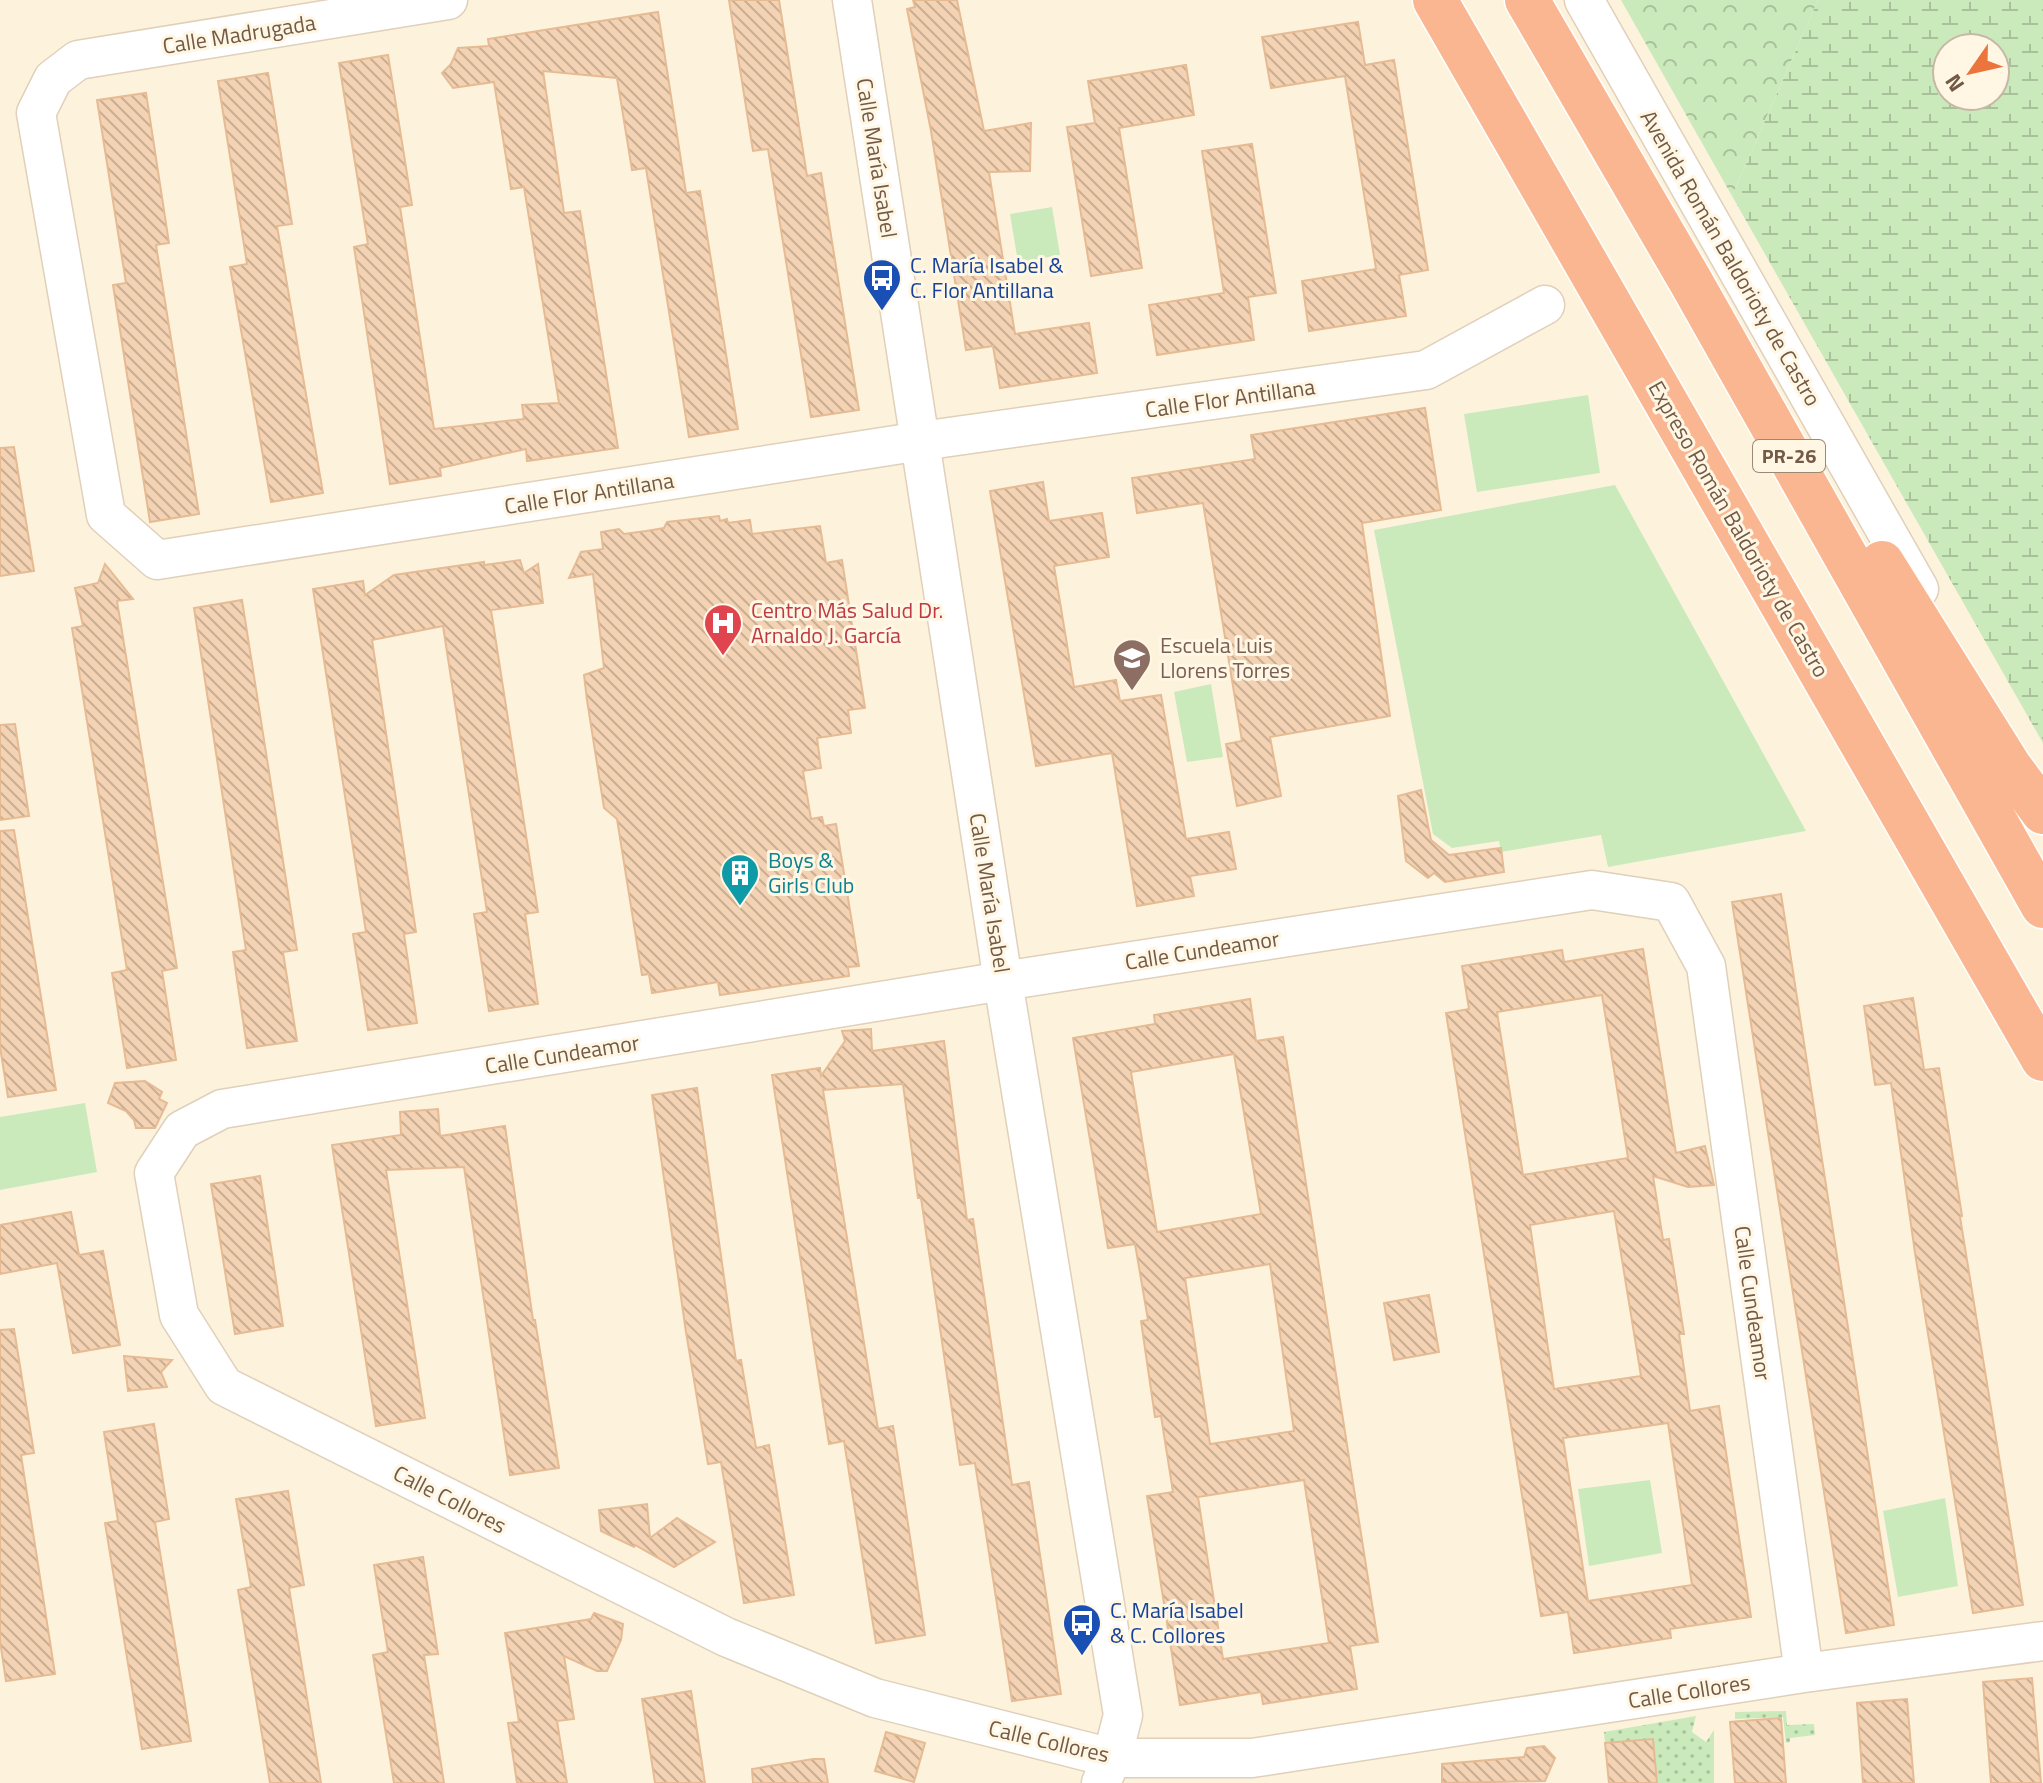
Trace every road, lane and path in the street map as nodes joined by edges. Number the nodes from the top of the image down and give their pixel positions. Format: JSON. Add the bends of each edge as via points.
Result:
{"nodes":[{"id":1,"x":448,"y":0,"type":"edge"},
{"id":2,"x":852,"y":0,"type":"edge"},
{"id":3,"x":1435,"y":0,"type":"edge"},
{"id":4,"x":1527,"y":0,"type":"edge"},
{"id":5,"x":1584,"y":0,"type":"edge"},
{"id":6,"x":78,"y":60,"type":"joint"},
{"id":7,"x":1691,"y":282,"type":"junction"},
{"id":8,"x":1545,"y":305,"type":"dead end"},
{"id":9,"x":921,"y":441,"type":"junction"},
{"id":10,"x":2043,"y":810,"type":"edge"},
{"id":11,"x":2043,"y":906,"type":"edge"},
{"id":12,"x":1003,"y":981,"type":"junction"},
{"id":13,"x":2043,"y":1059,"type":"edge"},
{"id":14,"x":194,"y":1338,"type":"joint"},
{"id":15,"x":2043,"y":1641,"type":"edge"},
{"id":16,"x":1804,"y":1673,"type":"junction"},
{"id":17,"x":1107,"y":1770,"type":"edge"}],
"edges":[{"from":1,"to":6,"type":"street","name":"Calle Madrugada"},
{"from":2,"to":9,"type":"street","name":"Calle María Isabel"},
{"from":3,"to":13,"type":"highway","name":"Expreso Román Baldorioty de Castro"},
{"from":4,"to":7,"type":"highway","number":"PR-26"},
{"from":5,"to":10,"type":"street","name":"Avenida Román Baldorioty de Castro"},
{"from":6,"to":9,"type":"street","name":"Calle Flor Antillana","via":[[53,79],[36,113],[106,515],[157,560]]},
{"from":7,"to":10,"type":"highway","via":[[1794,423],[2009,766]]},
{"from":7,"to":11,"type":"highway","number":"PR-26"},
{"from":8,"to":9,"type":"street","name":"Calle Flor Antillana","via":[[1426,370]]},
{"from":9,"to":12,"type":"street","name":"Calle María Isabel"},
{"from":12,"to":14,"type":"street","name":"Calle Cundeamor","via":[[222,1109],[182,1130],[154,1173],[179,1315]]},
{"from":12,"to":16,"type":"street","name":"Calle Cundeamor","via":[[1592,890],[1671,902],[1706,966]]},
{"from":12,"to":17,"type":"street","name":"Calle María Isabel","via":[[1123,1715]]},
{"from":14,"to":17,"type":"street","name":"Calle Collores","via":[[224,1386],[726,1637],[875,1698]]},
{"from":15,"to":16,"type":"street","name":"Calle Collores"},
{"from":16,"to":17,"type":"street","name":"Calle Collores","via":[[1252,1758]]}]}
